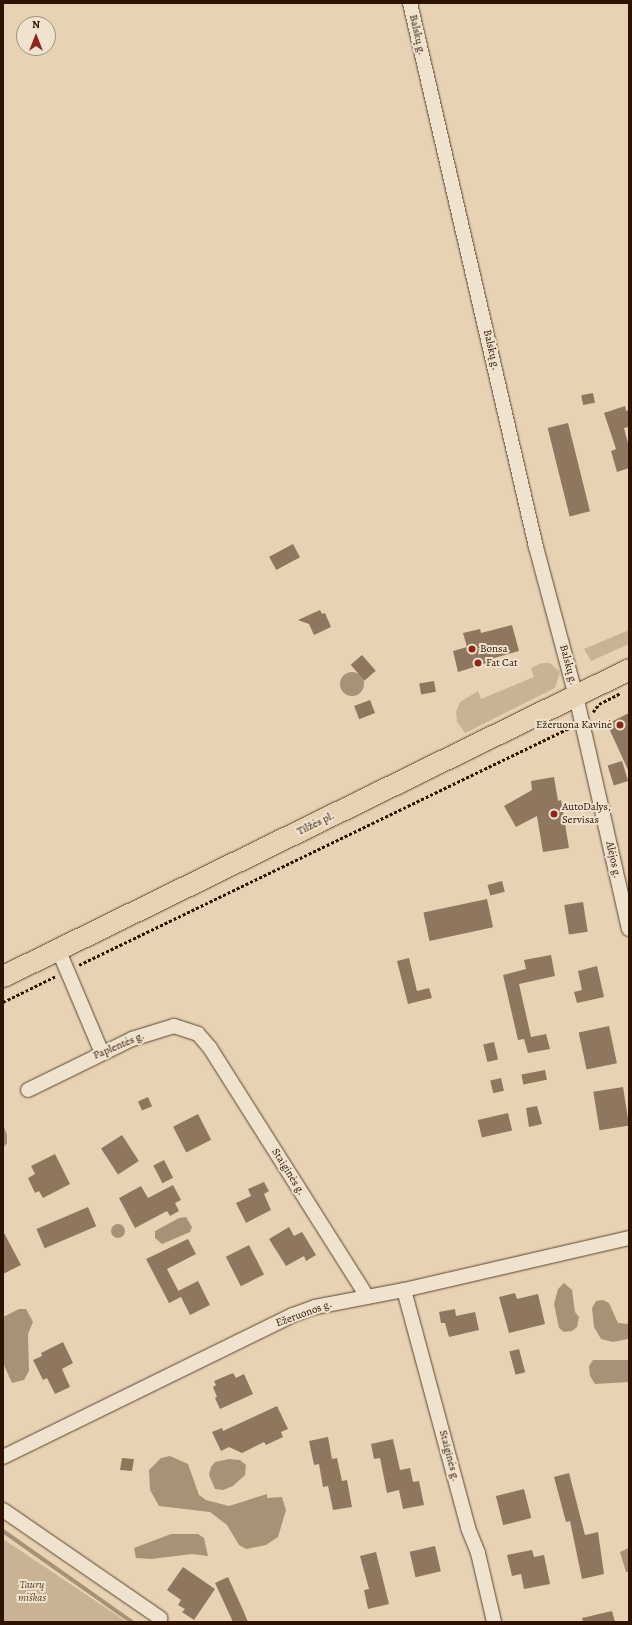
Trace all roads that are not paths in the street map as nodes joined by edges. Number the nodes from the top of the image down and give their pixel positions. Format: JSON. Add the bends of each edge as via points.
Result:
{"nodes":[{"id":1,"x":410,"y":3,"type":"edge"},
{"id":2,"x":629,"y":670,"type":"edge"},
{"id":3,"x":576,"y":696,"type":"junction"},
{"id":4,"x":629,"y":929,"type":"edge"},
{"id":5,"x":58,"y":949,"type":"junction"},
{"id":6,"x":3,"y":976,"type":"edge"},
{"id":7,"x":210,"y":1048,"type":"joint"},
{"id":8,"x":102,"y":1053,"type":"junction"},
{"id":9,"x":28,"y":1090,"type":"dead end"},
{"id":10,"x":629,"y":1238,"type":"edge"},
{"id":11,"x":404,"y":1290,"type":"junction"},
{"id":12,"x":367,"y":1296,"type":"junction"},
{"id":13,"x":3,"y":1457,"type":"edge"},
{"id":14,"x":3,"y":1510,"type":"edge"},
{"id":15,"x":160,"y":1618,"type":"dead end"},
{"id":16,"x":494,"y":1622,"type":"edge"}],
"edges":[{"from":1,"to":3,"type":"street","name":"Balskų g.","via":[[536,547]]},
{"from":2,"to":3,"type":"highway","name":"Tilžės pl."},
{"from":3,"to":4,"type":"street","name":"Alėjos g."},
{"from":3,"to":5,"type":"highway","name":"Tilžės pl."},
{"from":5,"to":6,"type":"highway","name":"Tilžės pl."},
{"from":5,"to":8,"type":"street"},
{"from":7,"to":8,"type":"street","name":"Paplentės g.","via":[[198,1034],[174,1026],[132,1039]]},
{"from":7,"to":12,"type":"street","name":"Staiginės g."},
{"from":8,"to":9,"type":"street","name":"Paplentės g."},
{"from":10,"to":11,"type":"street","name":"Ežeruonos g."},
{"from":11,"to":12,"type":"street","name":"Ežeruonos g."},
{"from":11,"to":16,"type":"street","name":"Staiginės g.","via":[[468,1528],[478,1552]]},
{"from":12,"to":13,"type":"street","name":"Ežeruonos g.","via":[[315,1307],[293,1316]]},
{"from":14,"to":15,"type":"street"}]}
